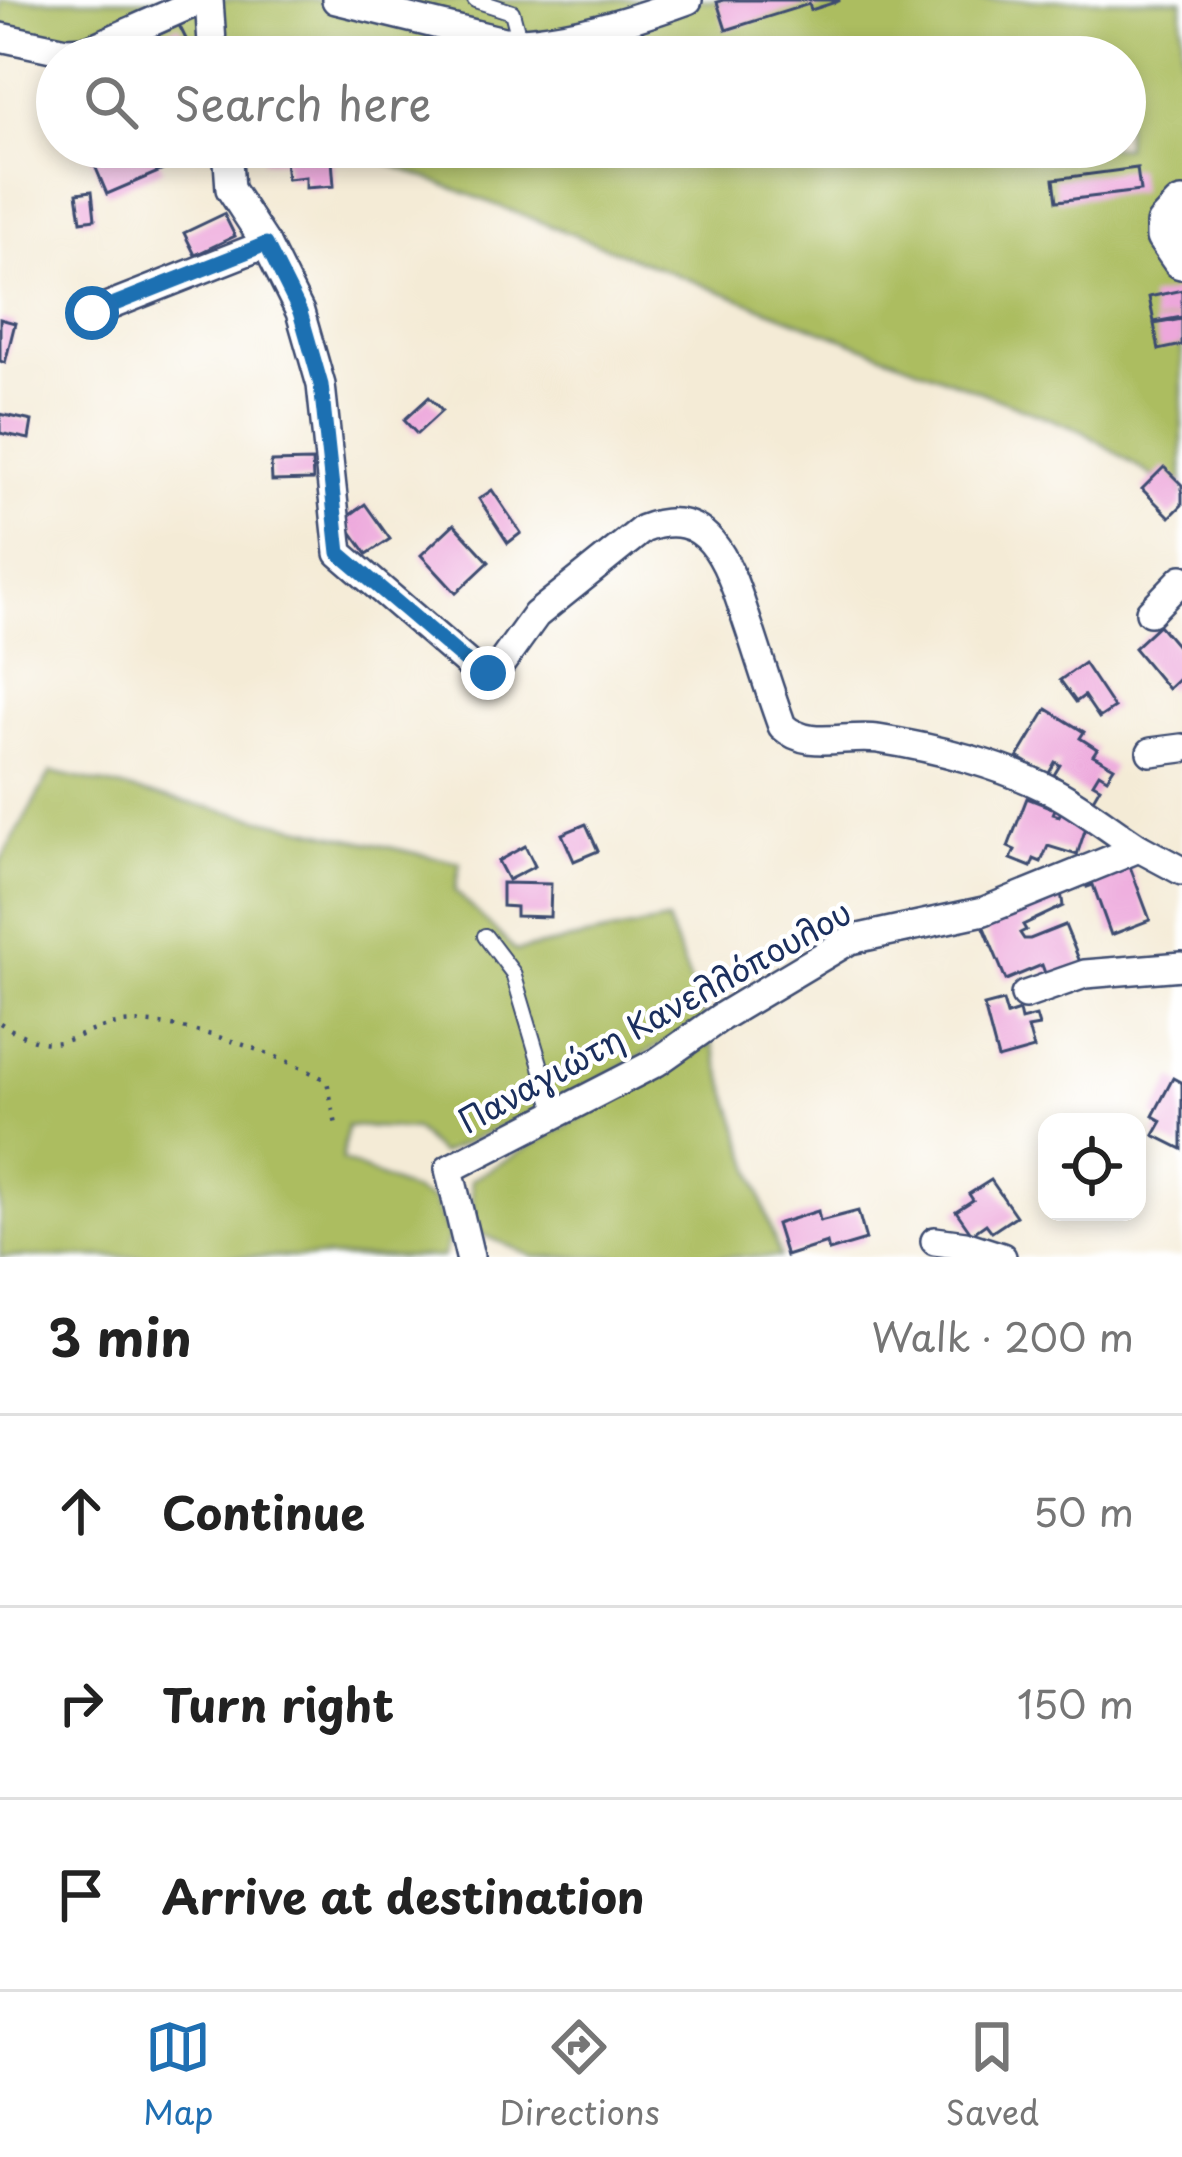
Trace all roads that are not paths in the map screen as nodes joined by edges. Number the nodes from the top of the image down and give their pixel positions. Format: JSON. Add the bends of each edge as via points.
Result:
{"nodes":[{"id":1,"x":205,"y":0,"type":"edge"},
{"id":2,"x":336,"y":0,"type":"edge"},
{"id":3,"x":475,"y":0,"type":"edge"},
{"id":4,"x":688,"y":0,"type":"edge"},
{"id":5,"x":632,"y":8,"type":"edge"},
{"id":6,"x":121,"y":36,"type":"edge"},
{"id":7,"x":210,"y":36,"type":"edge"},
{"id":8,"x":484,"y":36,"type":"edge"},
{"id":9,"x":518,"y":36,"type":"edge"},
{"id":10,"x":557,"y":36,"type":"edge"},
{"id":11,"x":0,"y":37,"type":"edge"},
{"id":12,"x":36,"y":45,"type":"edge"},
{"id":13,"x":228,"y":168,"type":"edge"},
{"id":14,"x":1182,"y":208,"type":"edge"},
{"id":15,"x":266,"y":244,"type":"junction"},
{"id":16,"x":1182,"y":259,"type":"edge"},
{"id":17,"x":92,"y":313,"type":"dead end"},
{"id":18,"x":1182,"y":580,"type":"edge"},
{"id":19,"x":1150,"y":612,"type":"dead end"},
{"id":20,"x":1182,"y":748,"type":"edge"},
{"id":21,"x":1151,"y":752,"type":"dead end"},
{"id":22,"x":1139,"y":848,"type":"junction"},
{"id":23,"x":1182,"y":871,"type":"edge"},
{"id":24,"x":485,"y":936,"type":"dead end"},
{"id":25,"x":1182,"y":966,"type":"edge"},
{"id":26,"x":1025,"y":995,"type":"dead end"},
{"id":27,"x":555,"y":1114,"type":"junction"},
{"id":28,"x":935,"y":1241,"type":"dead end"},
{"id":29,"x":470,"y":1257,"type":"edge"},
{"id":30,"x":1002,"y":1257,"type":"edge"}],
"edges":[{"from":1,"to":6,"type":"street"},
{"from":1,"to":7,"type":"street"},
{"from":2,"to":8,"type":"street"},
{"from":3,"to":9,"type":"lane","via":[[512,12]]},
{"from":4,"to":5,"type":"street"},
{"from":5,"to":10,"type":"street"},
{"from":11,"to":12,"type":"street"},
{"from":13,"to":15,"type":"street","via":[[230,189]]},
{"from":14,"to":16,"type":"main road","via":[[1166,224]]},
{"from":15,"to":17,"type":"street"},
{"from":15,"to":22,"type":"street","via":[[300,312],[321,385],[339,553],[475,669],[488,673],[500,665],[536,615],[626,541],[662,522],[684,523],[726,559],[792,736],[874,738],[982,764],[1053,791]]},
{"from":18,"to":19,"type":"street"},
{"from":20,"to":21,"type":"street"},
{"from":22,"to":23,"type":"street"},
{"from":22,"to":27,"type":"street","name":"Παναγιώτη Κανελλόπουλου","via":[[984,910],[850,940],[657,1062]]},
{"from":24,"to":27,"type":"lane","via":[[513,973]]},
{"from":25,"to":26,"type":"street","via":[[1085,974]]},
{"from":27,"to":29,"type":"street","name":"Παναγιώτη Κανελλόπουλου","via":[[449,1169]]},
{"from":28,"to":30,"type":"street"}]}
